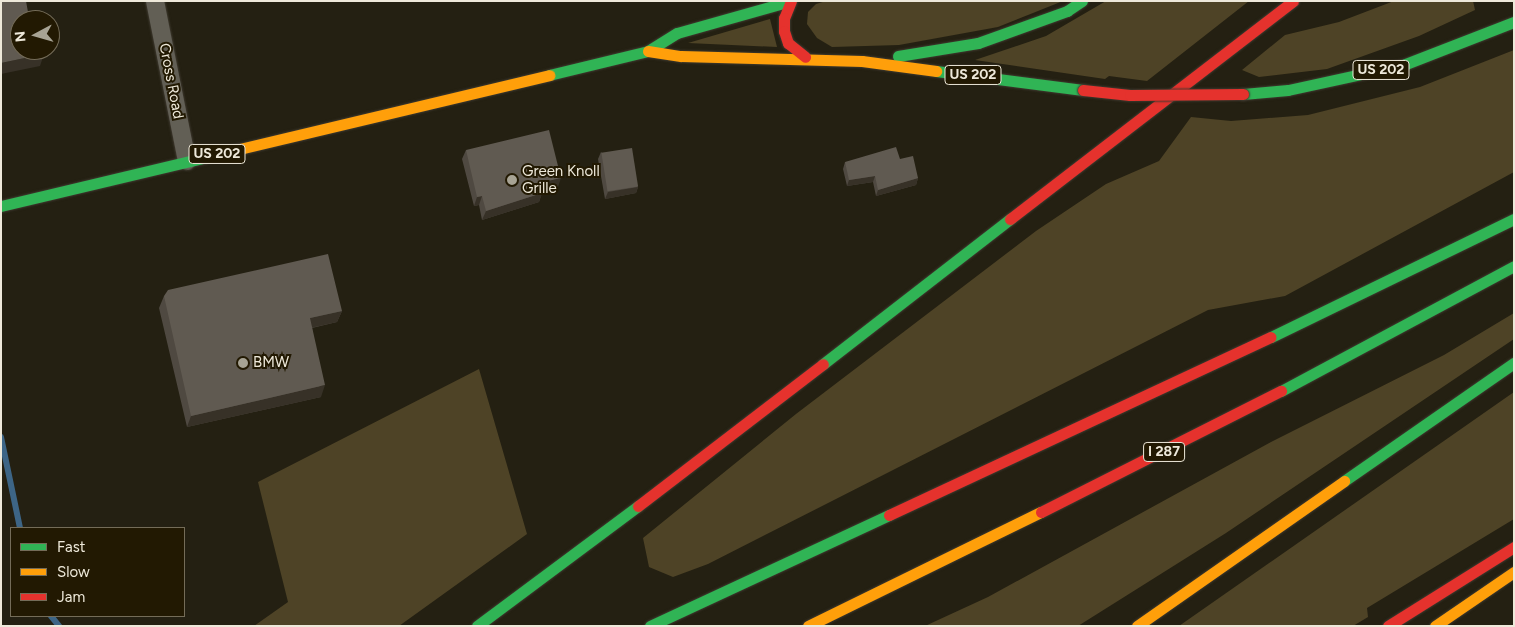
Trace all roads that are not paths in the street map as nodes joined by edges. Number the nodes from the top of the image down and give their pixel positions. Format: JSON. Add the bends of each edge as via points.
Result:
{"nodes":[{"id":1,"x":155,"y":1,"type":"edge"},
{"id":2,"x":791,"y":1,"type":"edge"},
{"id":3,"x":1082,"y":1,"type":"edge"},
{"id":4,"x":1293,"y":1,"type":"edge"},
{"id":5,"x":1514,"y":22,"type":"edge"},
{"id":6,"x":648,"y":51,"type":"junction"},
{"id":7,"x":805,"y":57,"type":"junction"},
{"id":8,"x":862,"y":61,"type":"junction"},
{"id":9,"x":187,"y":161,"type":"junction"},
{"id":10,"x":1,"y":206,"type":"edge"},
{"id":11,"x":1514,"y":219,"type":"edge"},
{"id":12,"x":1514,"y":266,"type":"edge"},
{"id":13,"x":1514,"y":363,"type":"edge"},
{"id":14,"x":1514,"y":547,"type":"edge"},
{"id":15,"x":1514,"y":572,"type":"edge"},
{"id":16,"x":477,"y":626,"type":"edge"},
{"id":17,"x":650,"y":626,"type":"edge"},
{"id":18,"x":808,"y":626,"type":"edge"},
{"id":19,"x":1137,"y":626,"type":"edge"},
{"id":20,"x":1388,"y":626,"type":"edge"},
{"id":21,"x":1435,"y":626,"type":"edge"}],
"edges":[{"from":1,"to":9,"type":"street","name":"Cross Road"},
{"from":2,"to":6,"type":"highway","number":"US 202","via":[[676,33]]},
{"from":2,"to":7,"type":"highway","via":[[784,18],[784,31],[788,42]]},
{"from":3,"to":8,"type":"highway","via":[[1067,11],[978,43]]},
{"from":4,"to":16,"type":"highway","via":[[638,506]]},
{"from":5,"to":8,"type":"highway","number":"US 202","bridge":true,"via":[[1403,65],[1288,90],[1243,94],[1130,95]]},
{"from":6,"to":7,"type":"highway","number":"US 202","via":[[681,56]]},
{"from":6,"to":9,"type":"highway","number":"US 202"},
{"from":7,"to":8,"type":"highway","number":"US 202"},
{"from":9,"to":10,"type":"highway","number":"US 202"},
{"from":11,"to":17,"type":"highway","via":[[1212,365]]},
{"from":12,"to":18,"type":"highway","number":"I 287","via":[[1216,426]]},
{"from":13,"to":19,"type":"highway"},
{"from":14,"to":20,"type":"highway"},
{"from":15,"to":21,"type":"highway"}]}
